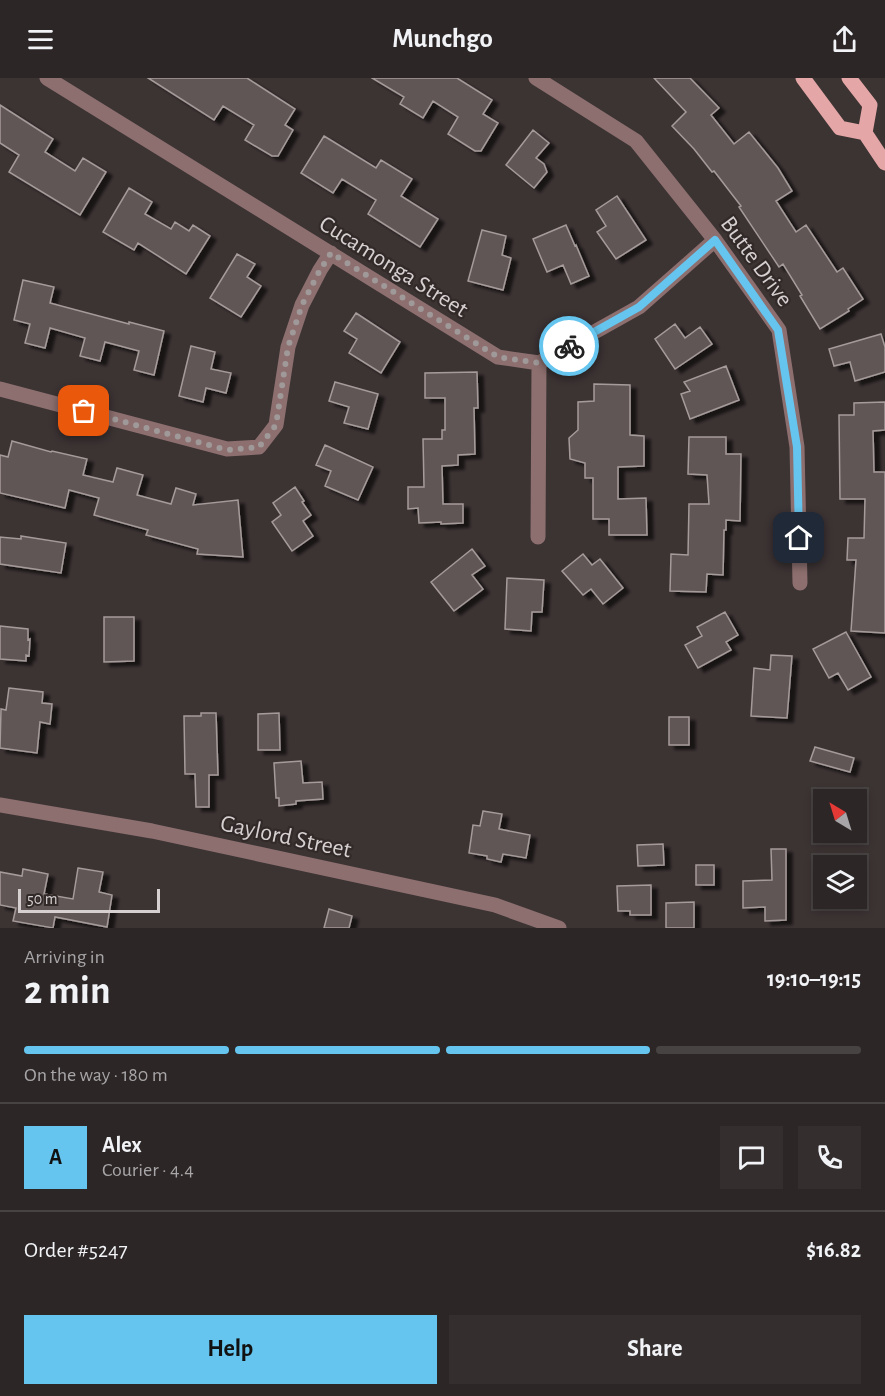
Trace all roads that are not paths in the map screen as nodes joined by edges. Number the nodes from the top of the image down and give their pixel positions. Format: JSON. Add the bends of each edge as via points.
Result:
{"nodes":[{"id":1,"x":47,"y":78,"type":"edge"},
{"id":2,"x":536,"y":78,"type":"edge"},
{"id":3,"x":803,"y":78,"type":"edge"},
{"id":4,"x":849,"y":78,"type":"edge"},
{"id":5,"x":865,"y":133,"type":"junction"},
{"id":6,"x":885,"y":163,"type":"edge"},
{"id":7,"x":715,"y":240,"type":"junction"},
{"id":8,"x":331,"y":253,"type":"junction"},
{"id":9,"x":539,"y":363,"type":"junction"},
{"id":10,"x":0,"y":388,"type":"edge"},
{"id":11,"x":538,"y":537,"type":"dead end"},
{"id":12,"x":800,"y":583,"type":"dead end"},
{"id":13,"x":0,"y":805,"type":"edge"},
{"id":14,"x":559,"y":928,"type":"edge"}],
"edges":[{"from":1,"to":8,"type":"street","name":"Cucamonga Street"},
{"from":2,"to":7,"type":"street","name":"Butte Drive","via":[[636,141]]},
{"from":3,"to":5,"type":"main road","via":[[840,128]]},
{"from":4,"to":5,"type":"main road","via":[[870,105]]},
{"from":5,"to":6,"type":"main road"},
{"from":7,"to":9,"type":"street","via":[[639,307]]},
{"from":7,"to":12,"type":"street","name":"Butte Drive","via":[[778,330],[797,447]]},
{"from":8,"to":9,"type":"street","name":"Cucamonga Street","via":[[498,357]]},
{"from":8,"to":10,"type":"street","via":[[302,305],[288,347],[276,425],[259,447],[227,450]]},
{"from":9,"to":11,"type":"street"},
{"from":13,"to":14,"type":"street","name":"Gaylord Street","via":[[152,831],[495,905]]}]}
